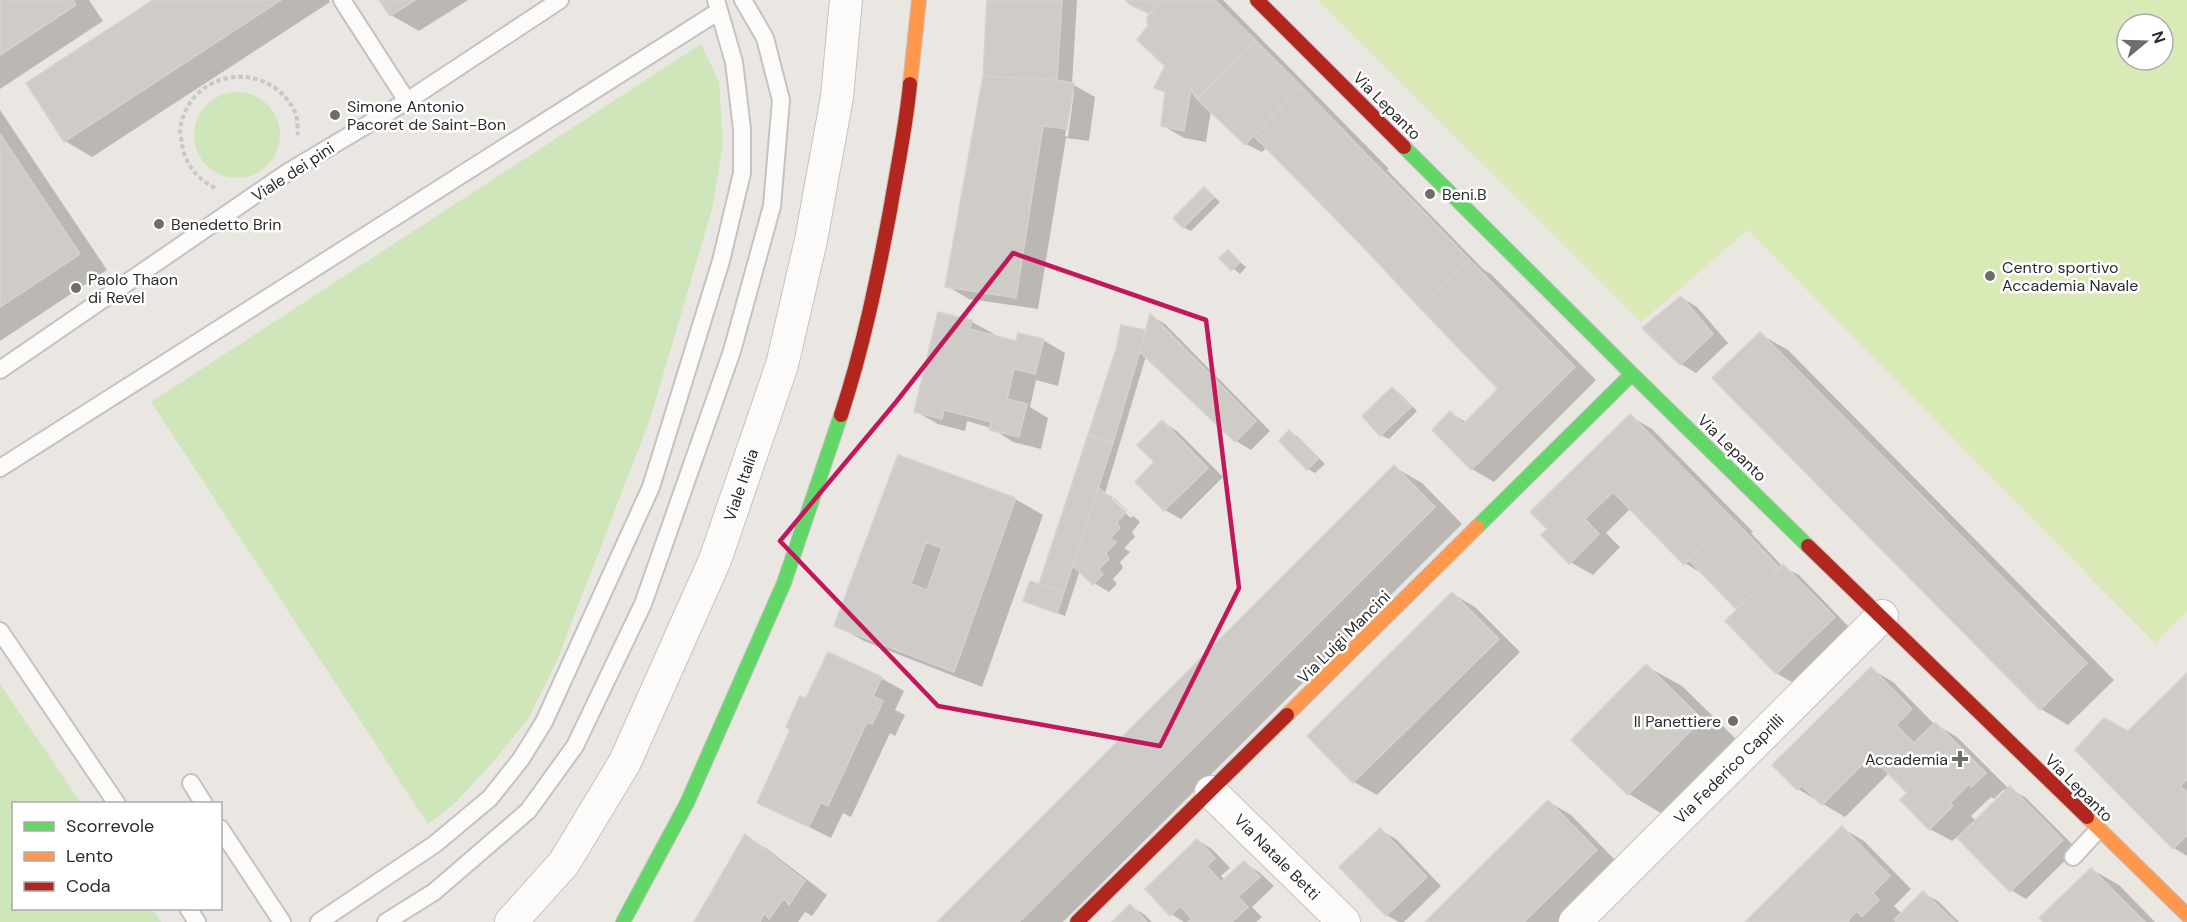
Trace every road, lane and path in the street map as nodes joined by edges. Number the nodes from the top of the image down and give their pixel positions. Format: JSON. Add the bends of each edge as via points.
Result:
{"nodes":[{"id":1,"x":342,"y":0,"type":"edge"},
{"id":2,"x":560,"y":0,"type":"edge"},
{"id":3,"x":743,"y":0,"type":"edge"},
{"id":4,"x":846,"y":0,"type":"edge"},
{"id":5,"x":919,"y":0,"type":"edge"},
{"id":6,"x":1257,"y":0,"type":"edge"},
{"id":7,"x":718,"y":5,"type":"edge"},
{"id":8,"x":407,"y":101,"type":"junction"},
{"id":9,"x":288,"y":172,"type":"junction"},
{"id":10,"x":259,"y":193,"type":"junction"},
{"id":11,"x":0,"y":370,"type":"edge"},
{"id":12,"x":1632,"y":374,"type":"junction"},
{"id":13,"x":0,"y":468,"type":"edge"},
{"id":14,"x":1882,"y":616,"type":"junction"},
{"id":15,"x":0,"y":631,"type":"edge"},
{"id":16,"x":191,"y":783,"type":"dead end"},
{"id":17,"x":1211,"y":792,"type":"junction"},
{"id":18,"x":116,"y":802,"type":"edge"},
{"id":19,"x":203,"y":802,"type":"edge"},
{"id":20,"x":2098,"y":830,"type":"junction"},
{"id":21,"x":222,"y":831,"type":"edge"},
{"id":22,"x":2073,"y":857,"type":"dead end"},
{"id":23,"x":2187,"y":915,"type":"edge"},
{"id":24,"x":282,"y":922,"type":"edge"},
{"id":25,"x":320,"y":922,"type":"edge"},
{"id":26,"x":386,"y":922,"type":"edge"},
{"id":27,"x":511,"y":922,"type":"edge"},
{"id":28,"x":623,"y":922,"type":"edge"},
{"id":29,"x":1077,"y":922,"type":"edge"},
{"id":30,"x":1344,"y":922,"type":"edge"},
{"id":31,"x":1575,"y":922,"type":"edge"}],
"edges":[{"from":1,"to":8,"type":"lane"},
{"from":2,"to":8,"type":"lane","name":"Viale dei pini"},
{"from":3,"to":26,"type":"lane","via":[[765,38],[781,100],[772,206],[732,351],[643,604],[574,746],[528,811],[434,892]]},
{"from":4,"to":27,"type":"street","name":"Viale Italia","via":[[837,97],[806,263],[782,365],[715,560],[624,762],[564,863]]},
{"from":5,"to":28,"type":"street","via":[[903,139],[875,290],[849,392],[784,583],[687,803]]},
{"from":6,"to":12,"type":"street","name":"Via Lepanto"},
{"from":7,"to":13,"type":"lane"},
{"from":7,"to":25,"type":"lane","via":[[734,62],[742,129],[742,173],[721,261],[651,487],[544,722],[521,759],[490,798],[435,844]]},
{"from":8,"to":9,"type":"lane","name":"Viale dei pini"},
{"from":9,"to":10,"type":"lane","name":"Viale dei pini"},
{"from":9,"to":10,"type":"path","via":[[300,143],[296,113],[277,88],[249,76],[218,79],[193,97],[180,125],[183,156],[201,181],[228,195]]},
{"from":10,"to":11,"type":"lane","name":"Viale dei pini"},
{"from":12,"to":14,"type":"street","name":"Via Lepanto"},
{"from":12,"to":17,"type":"street","name":"Via Luigi Mancini"},
{"from":14,"to":20,"type":"street","name":"Via Lepanto"},
{"from":14,"to":31,"type":"street","name":"Via Federico Caprilli"},
{"from":15,"to":18,"type":"lane"},
{"from":16,"to":19,"type":"lane"},
{"from":17,"to":29,"type":"street","name":"Via Luigi Mancini"},
{"from":17,"to":30,"type":"street","name":"Via Natale Betti"},
{"from":20,"to":22,"type":"lane"},
{"from":20,"to":23,"type":"street","name":"Via Lepanto"},
{"from":21,"to":24,"type":"lane"}]}
